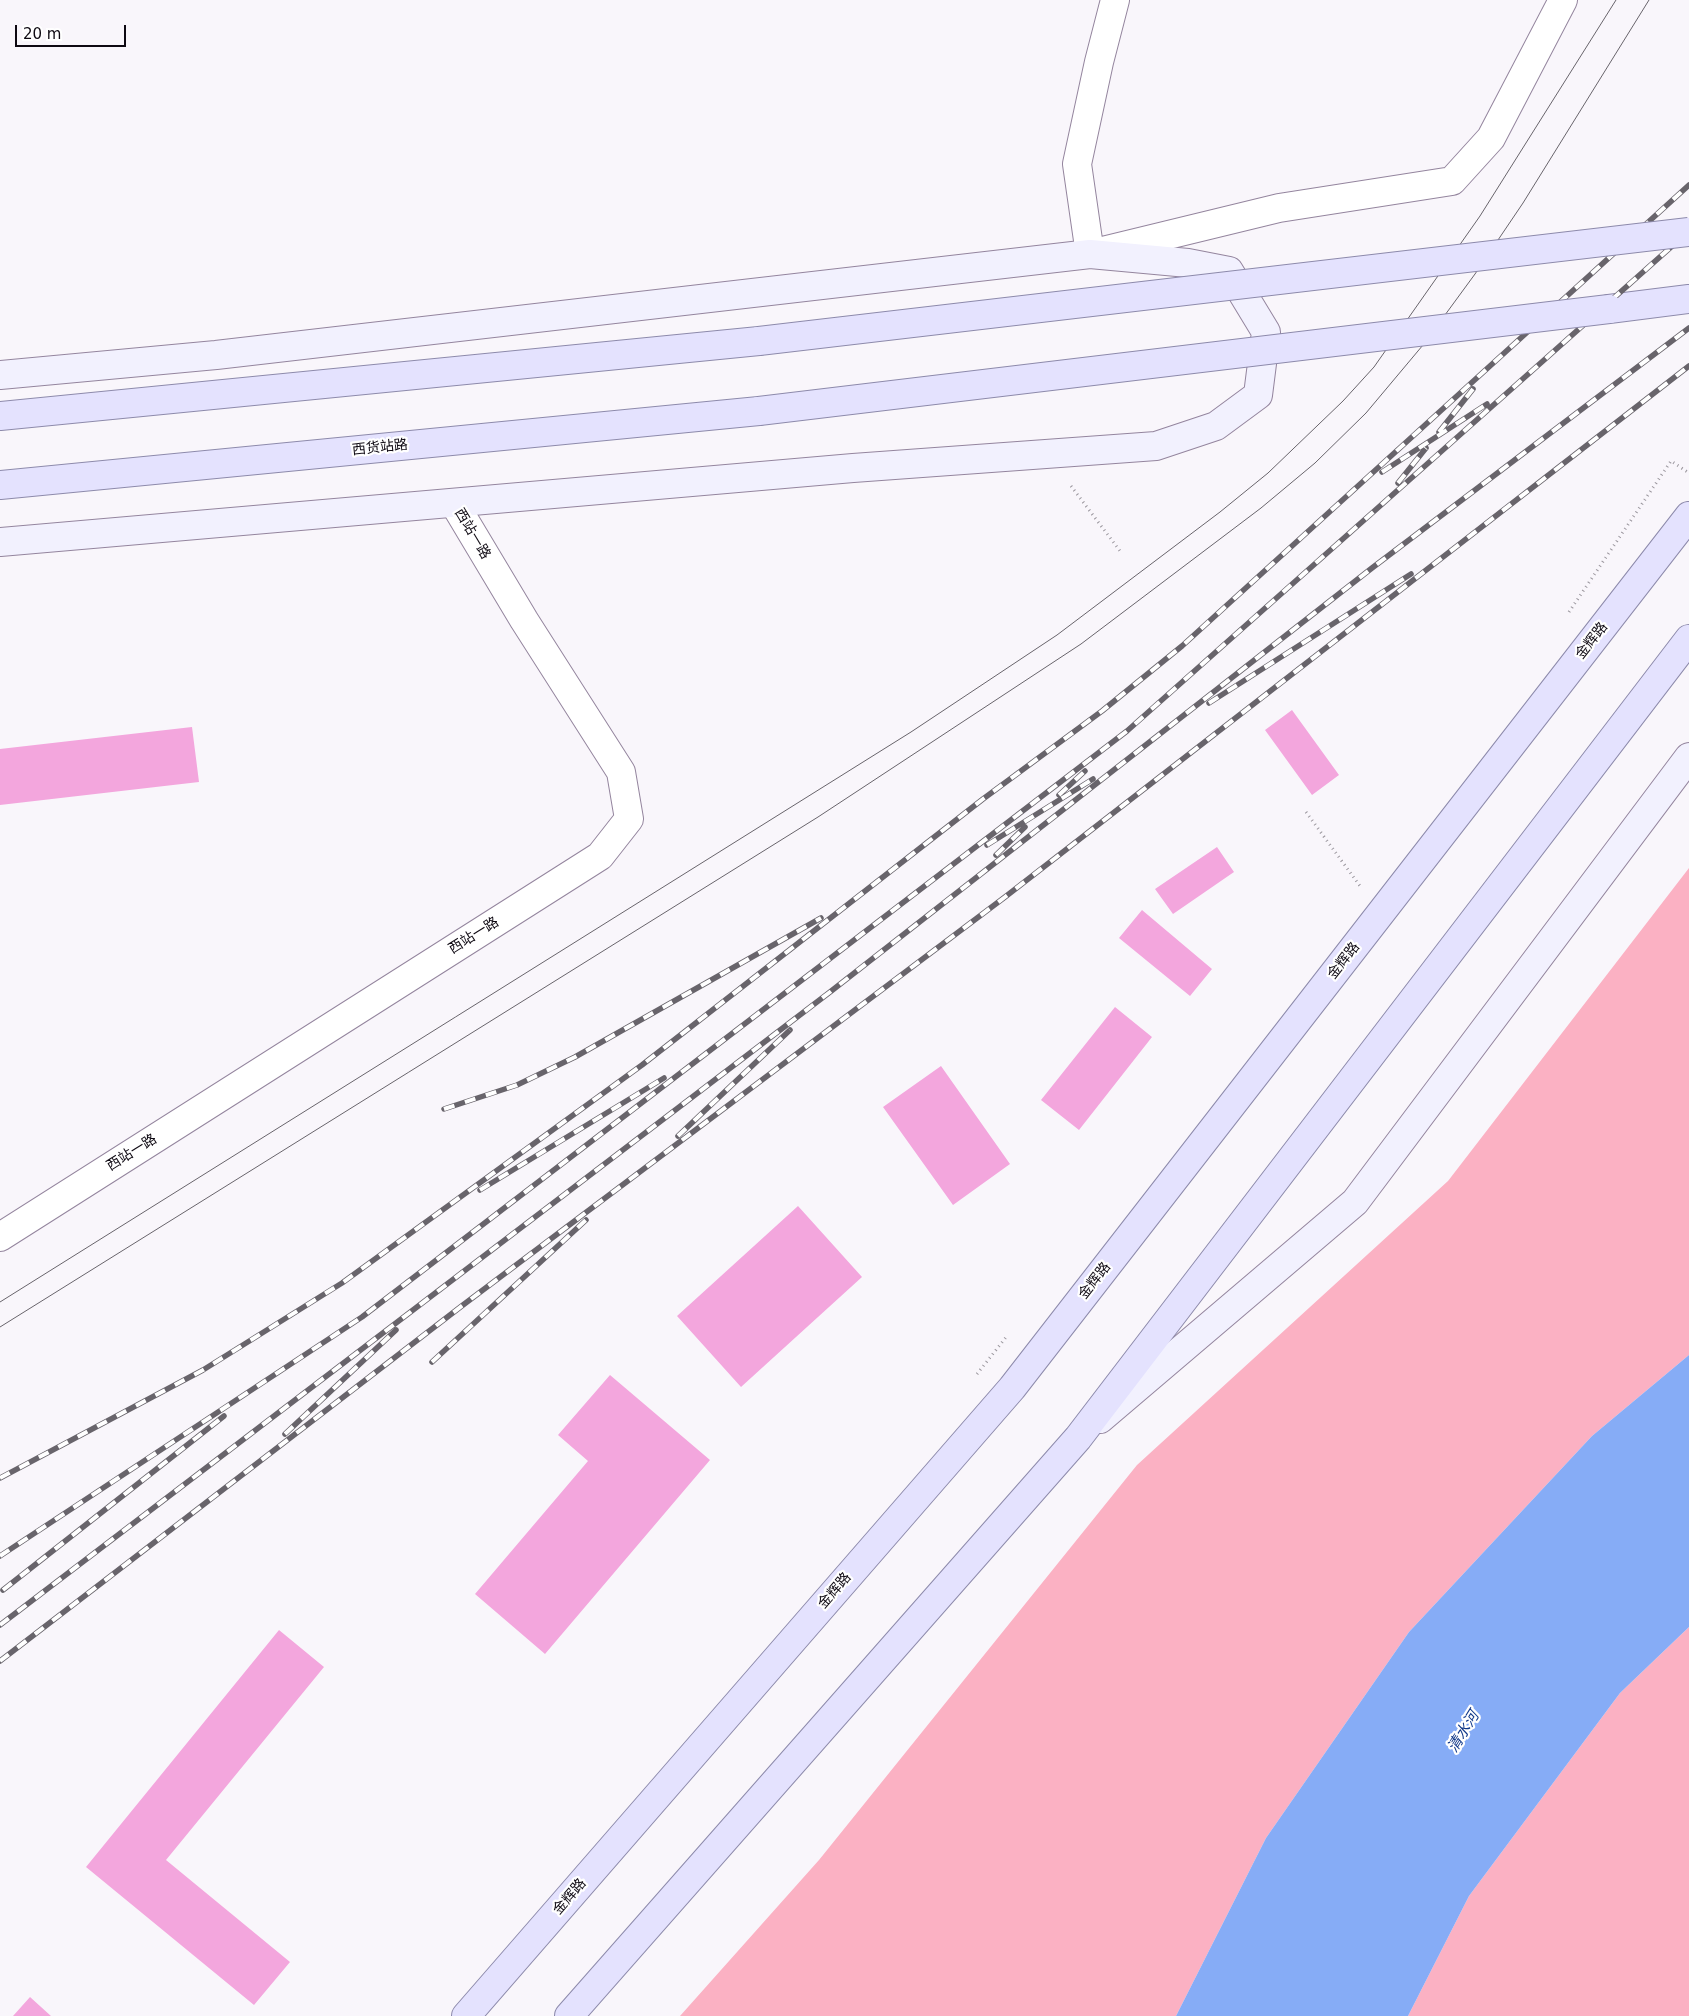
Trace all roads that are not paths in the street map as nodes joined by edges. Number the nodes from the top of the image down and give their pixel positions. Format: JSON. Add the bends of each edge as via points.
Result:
{"nodes":[{"id":1,"x":1115,"y":0,"type":"edge"},
{"id":2,"x":1563,"y":0,"type":"edge"},
{"id":3,"x":1689,"y":232,"type":"edge"},
{"id":4,"x":1090,"y":254,"type":"junction"},
{"id":5,"x":1689,"y":299,"type":"edge"},
{"id":6,"x":0,"y":375,"type":"edge"},
{"id":7,"x":0,"y":416,"type":"edge"},
{"id":8,"x":0,"y":485,"type":"edge"},
{"id":9,"x":454,"y":503,"type":"junction"},
{"id":10,"x":1689,"y":516,"type":"edge"},
{"id":11,"x":0,"y":542,"type":"edge"},
{"id":12,"x":1689,"y":639,"type":"edge"},
{"id":13,"x":1689,"y":757,"type":"edge"},
{"id":14,"x":0,"y":1237,"type":"edge"},
{"id":15,"x":1078,"y":1438,"type":"junction"},
{"id":16,"x":466,"y":2016,"type":"edge"},
{"id":17,"x":568,"y":2016,"type":"edge"}],
"edges":[{"from":1,"to":4,"type":"street","via":[[1077,164]]},
{"from":2,"to":4,"type":"street","via":[[1491,138],[1452,181],[1280,208]]},
{"from":3,"to":7,"type":"main road","bridge":true,"via":[[758,341]]},
{"from":4,"to":6,"type":"main road","via":[[216,355]]},
{"from":4,"to":9,"type":"main road","via":[[1188,263],[1229,271],[1266,332],[1258,395],[1216,426],[1156,446]]},
{"from":5,"to":8,"type":"main road","name":"西货站路","bridge":true,"via":[[759,411]]},
{"from":9,"to":11,"type":"main road"},
{"from":9,"to":14,"type":"street","name":"西站一路","via":[[621,772],[629,819],[600,856]]},
{"from":10,"to":16,"type":"main road","name":"金辉路","via":[[1012,1388]]},
{"from":12,"to":15,"type":"main road"},
{"from":13,"to":15,"type":"main road","via":[[1355,1202]]},
{"from":15,"to":17,"type":"main road"}]}
